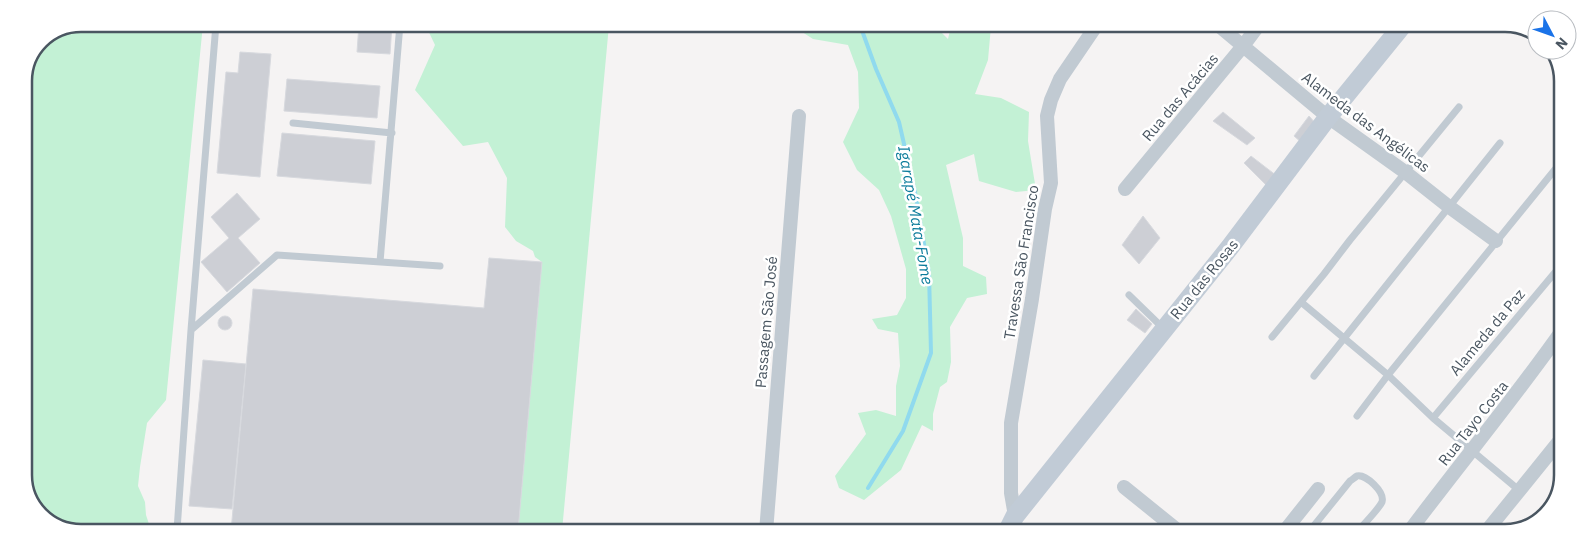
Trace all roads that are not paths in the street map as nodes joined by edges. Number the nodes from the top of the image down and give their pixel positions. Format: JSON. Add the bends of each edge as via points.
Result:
{"nodes":[{"id":1,"x":215,"y":33,"type":"edge"},
{"id":2,"x":399,"y":33,"type":"edge"},
{"id":3,"x":1091,"y":33,"type":"edge"},
{"id":4,"x":1228,"y":33,"type":"edge"},
{"id":5,"x":1253,"y":33,"type":"edge"},
{"id":6,"x":1396,"y":33,"type":"edge"},
{"id":7,"x":1244,"y":46,"type":"junction"},
{"id":8,"x":1459,"y":107,"type":"dead end"},
{"id":9,"x":799,"y":116,"type":"dead end"},
{"id":10,"x":1328,"y":117,"type":"junction"},
{"id":11,"x":293,"y":123,"type":"dead end"},
{"id":12,"x":392,"y":132,"type":"junction"},
{"id":13,"x":1500,"y":144,"type":"dead end"},
{"id":14,"x":1554,"y":169,"type":"edge"},
{"id":15,"x":1405,"y":172,"type":"junction"},
{"id":16,"x":1126,"y":189,"type":"dead end"},
{"id":17,"x":1448,"y":206,"type":"junction"},
{"id":18,"x":1496,"y":241,"type":"junction"},
{"id":19,"x":380,"y":262,"type":"junction"},
{"id":20,"x":440,"y":266,"type":"dead end"},
{"id":21,"x":1554,"y":274,"type":"edge"},
{"id":22,"x":1129,"y":295,"type":"dead end"},
{"id":23,"x":1300,"y":302,"type":"junction"},
{"id":24,"x":1164,"y":329,"type":"junction"},
{"id":25,"x":191,"y":330,"type":"junction"},
{"id":26,"x":1272,"y":337,"type":"dead end"},
{"id":27,"x":1344,"y":339,"type":"junction"},
{"id":28,"x":1554,"y":341,"type":"edge"},
{"id":29,"x":1388,"y":375,"type":"junction"},
{"id":30,"x":1314,"y":376,"type":"dead end"},
{"id":31,"x":1357,"y":416,"type":"dead end"},
{"id":32,"x":1433,"y":418,"type":"junction"},
{"id":33,"x":1554,"y":448,"type":"edge"},
{"id":34,"x":1472,"y":451,"type":"junction"},
{"id":35,"x":1124,"y":487,"type":"dead end"},
{"id":36,"x":1318,"y":489,"type":"dead end"},
{"id":37,"x":1520,"y":491,"type":"junction"},
{"id":38,"x":177,"y":524,"type":"edge"},
{"id":39,"x":767,"y":524,"type":"edge"},
{"id":40,"x":1011,"y":524,"type":"edge"},
{"id":41,"x":1170,"y":524,"type":"edge"},
{"id":42,"x":1290,"y":524,"type":"edge"},
{"id":43,"x":1315,"y":524,"type":"edge"},
{"id":44,"x":1364,"y":524,"type":"edge"},
{"id":45,"x":1415,"y":524,"type":"edge"},
{"id":46,"x":1492,"y":524,"type":"edge"}],
"edges":[{"from":1,"to":25,"type":"lane"},
{"from":2,"to":12,"type":"lane"},
{"from":3,"to":40,"type":"street","name":"Travessa São Francisco","via":[[1060,79],[1047,116],[1051,183],[1011,423]]},
{"from":4,"to":7,"type":"street","name":"Alameda das Angélicas"},
{"from":5,"to":7,"type":"street","name":"Rua das Acácias"},
{"from":6,"to":10,"type":"street","name":"Rua das Rosas"},
{"from":7,"to":10,"type":"street","name":"Alameda das Angélicas"},
{"from":7,"to":16,"type":"street","name":"Rua das Acácias"},
{"from":8,"to":15,"type":"lane"},
{"from":9,"to":39,"type":"street","name":"Passagem São José"},
{"from":10,"to":15,"type":"street","name":"Alameda das Angélicas"},
{"from":10,"to":24,"type":"street","name":"Rua das Rosas"},
{"from":11,"to":12,"type":"lane"},
{"from":12,"to":19,"type":"lane"},
{"from":13,"to":17,"type":"lane"},
{"from":14,"to":18,"type":"lane"},
{"from":15,"to":17,"type":"street","name":"Alameda das Angélicas"},
{"from":15,"to":23,"type":"lane"},
{"from":17,"to":18,"type":"street","name":"Alameda das Angélicas"},
{"from":17,"to":27,"type":"lane"},
{"from":18,"to":29,"type":"lane"},
{"from":19,"to":20,"type":"lane"},
{"from":19,"to":25,"type":"lane","via":[[277,255]]},
{"from":21,"to":32,"type":"lane","name":"Alameda da Paz"},
{"from":22,"to":24,"type":"lane"},
{"from":23,"to":26,"type":"lane"},
{"from":23,"to":27,"type":"lane"},
{"from":24,"to":40,"type":"street","name":"Rua das Rosas"},
{"from":25,"to":38,"type":"lane"},
{"from":27,"to":29,"type":"lane"},
{"from":27,"to":30,"type":"lane"},
{"from":28,"to":34,"type":"street","name":"Rua Tayo Costa"},
{"from":29,"to":31,"type":"lane"},
{"from":29,"to":32,"type":"lane"},
{"from":32,"to":34,"type":"lane"},
{"from":33,"to":37,"type":"street"},
{"from":34,"to":37,"type":"lane"},
{"from":34,"to":45,"type":"street","name":"Rua Tayo Costa"},
{"from":35,"to":41,"type":"street"},
{"from":36,"to":42,"type":"street"},
{"from":37,"to":46,"type":"street"},
{"from":43,"to":44,"type":"lane","via":[[1350,481],[1360,476],[1382,495],[1382,502]]}]}
